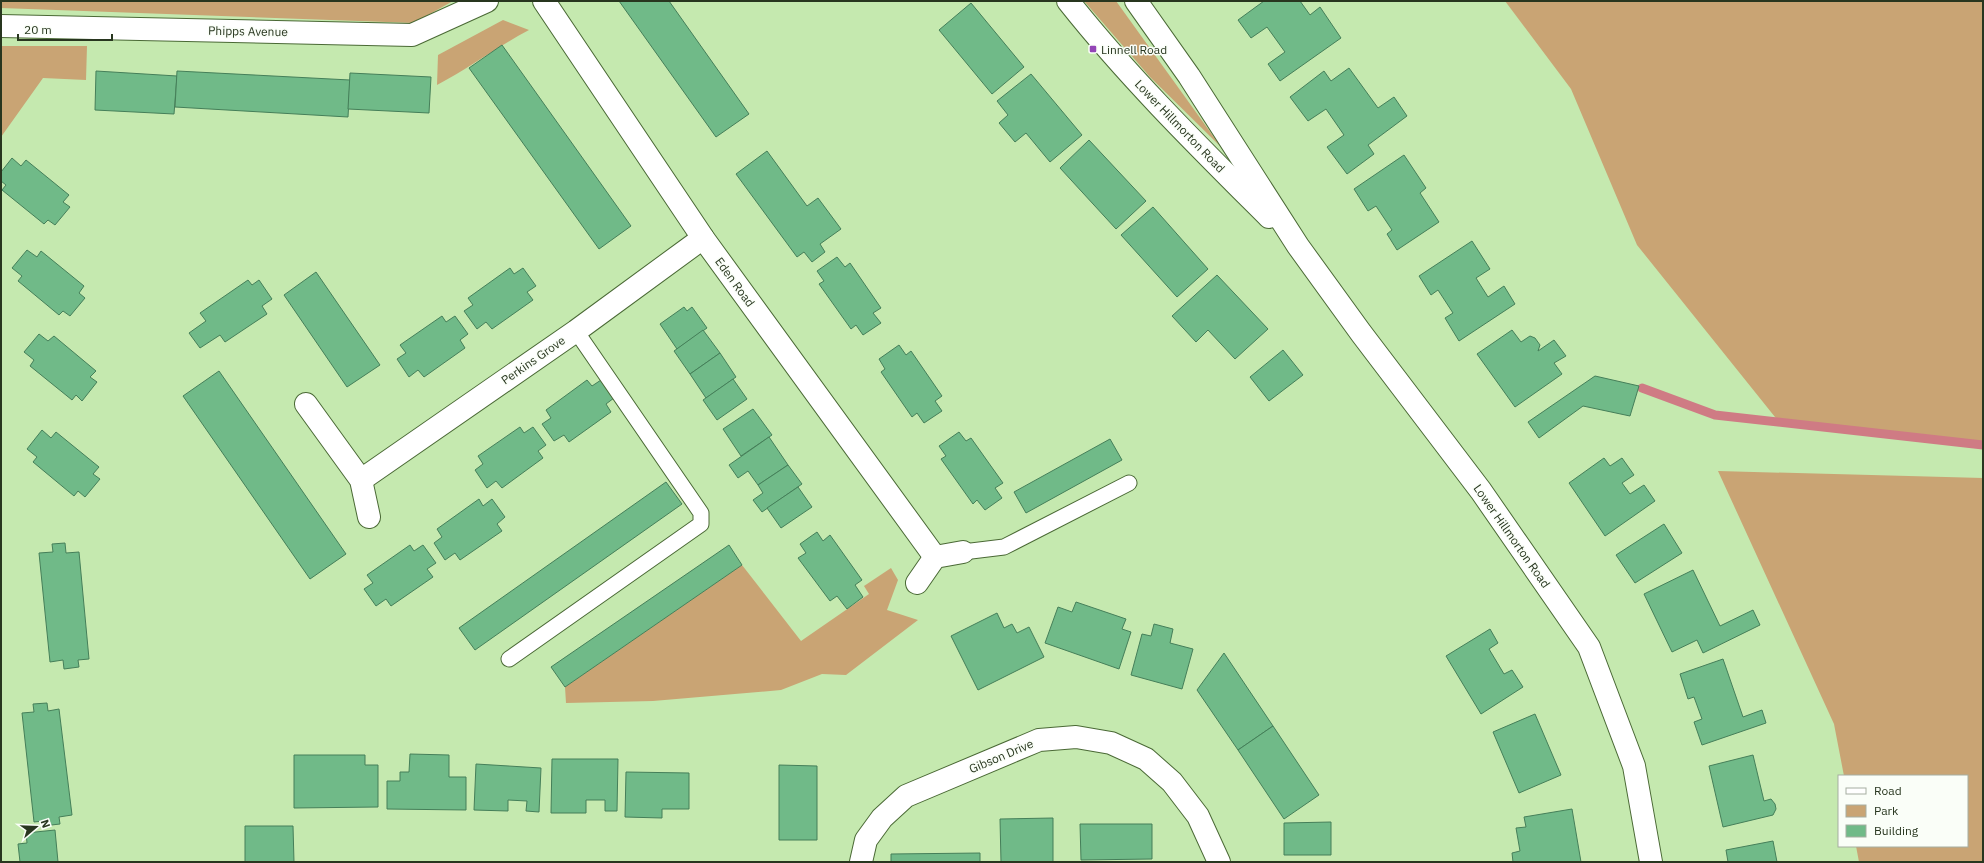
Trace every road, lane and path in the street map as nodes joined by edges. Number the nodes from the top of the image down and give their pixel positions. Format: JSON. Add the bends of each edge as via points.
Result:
{"nodes":[{"id":1,"x":487,"y":1,"type":"edge"},
{"id":2,"x":544,"y":1,"type":"edge"},
{"id":3,"x":1068,"y":1,"type":"edge"},
{"id":4,"x":1136,"y":1,"type":"edge"},
{"id":5,"x":1,"y":26,"type":"edge"},
{"id":6,"x":704,"y":238,"type":"junction"},
{"id":7,"x":1298,"y":246,"type":"junction"},
{"id":8,"x":576,"y":331,"type":"junction"},
{"id":9,"x":306,"y":404,"type":"dead end"},
{"id":10,"x":360,"y":480,"type":"junction"},
{"id":11,"x":1129,"y":483,"type":"dead end"},
{"id":12,"x":369,"y":517,"type":"dead end"},
{"id":13,"x":963,"y":552,"type":"joint"},
{"id":14,"x":935,"y":557,"type":"junction"},
{"id":15,"x":916,"y":583,"type":"dead end"},
{"id":16,"x":509,"y":659,"type":"dead end"},
{"id":17,"x":861,"y":862,"type":"edge"},
{"id":18,"x":1219,"y":862,"type":"edge"},
{"id":19,"x":1651,"y":862,"type":"edge"}],
"edges":[{"from":1,"to":5,"type":"street","name":"Phipps Avenue","via":[[412,35]]},
{"from":2,"to":6,"type":"street","name":"Eden Road"},
{"from":3,"to":7,"type":"street","name":"Lower Hillmorton Road","via":[[1102,44],[1171,120]]},
{"from":4,"to":7,"type":"street","name":"Lower Hillmorton Road","via":[[1189,76]]},
{"from":6,"to":8,"type":"street","name":"Perkins Grove"},
{"from":6,"to":14,"type":"street","name":"Eden Road"},
{"from":7,"to":19,"type":"street","name":"Lower Hillmorton Road","via":[[1481,490],[1589,647],[1634,766]]},
{"from":8,"to":10,"type":"street","name":"Perkins Grove"},
{"from":8,"to":16,"type":"lane","via":[[701,513],[701,524]]},
{"from":9,"to":10,"type":"street"},
{"from":10,"to":12,"type":"street"},
{"from":11,"to":13,"type":"lane","via":[[1004,547]]},
{"from":13,"to":14,"type":"street"},
{"from":14,"to":15,"type":"street"},
{"from":17,"to":18,"type":"street","name":"Gibson Drive","via":[[866,840],[882,818],[906,796],[1039,740],[1076,737],[1111,743],[1146,759],[1172,782],[1198,816]]}]}
